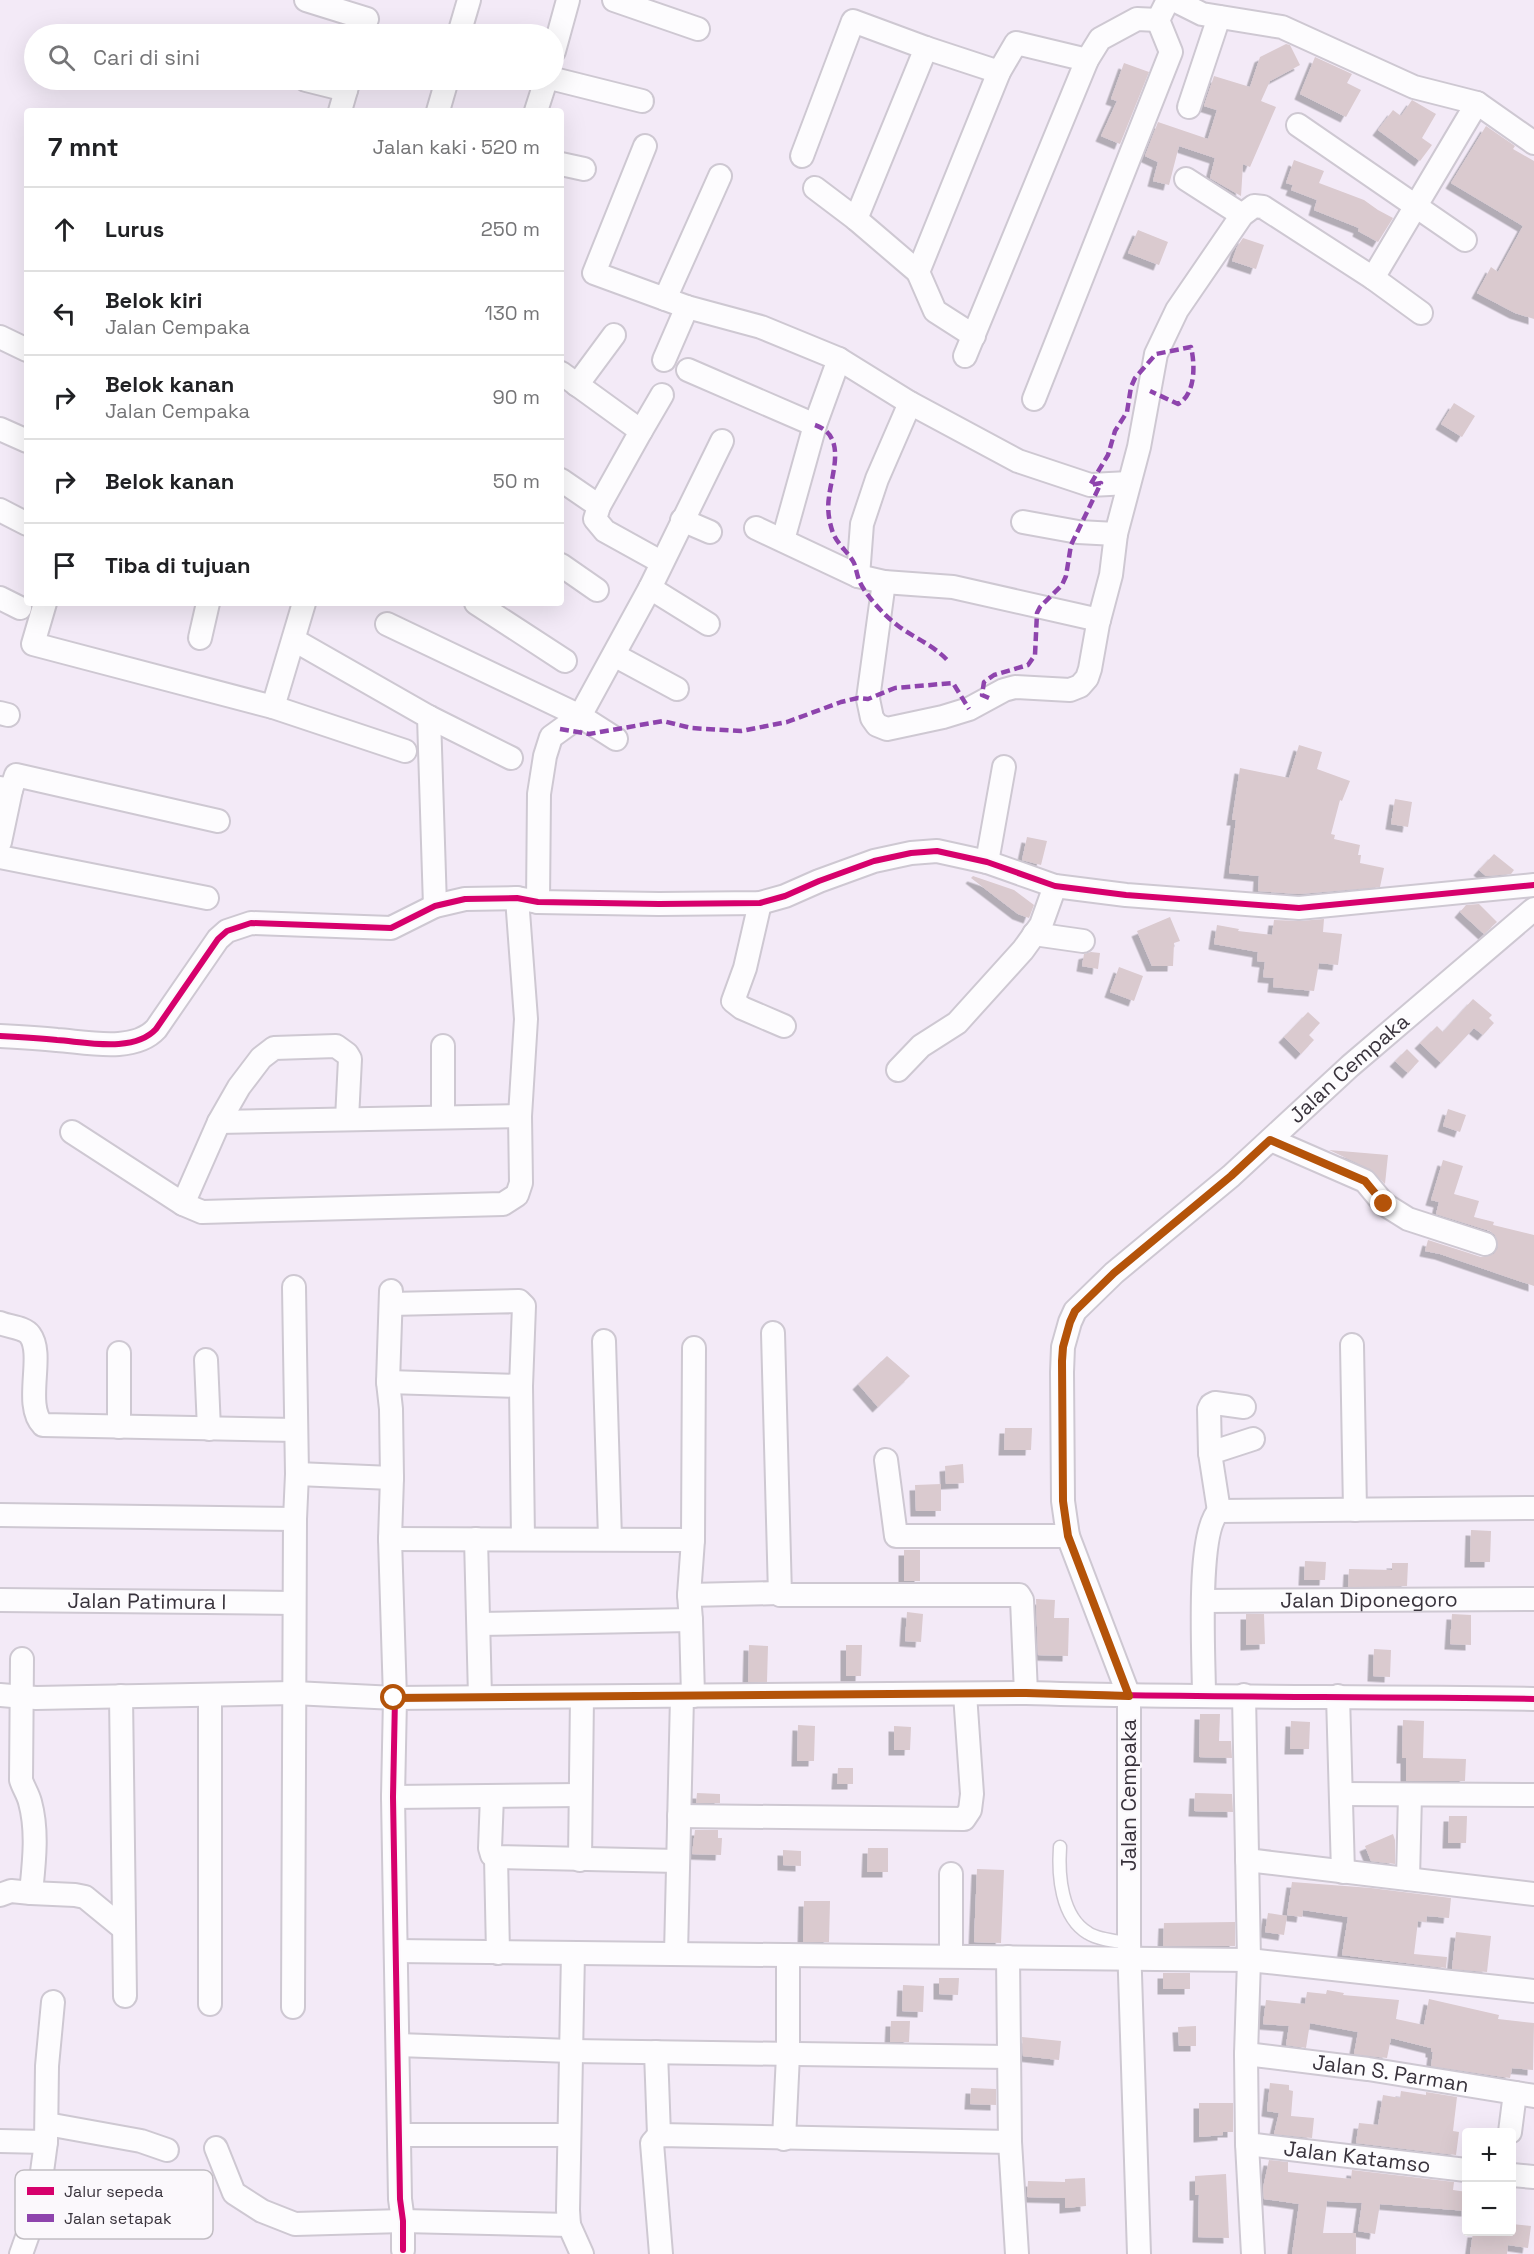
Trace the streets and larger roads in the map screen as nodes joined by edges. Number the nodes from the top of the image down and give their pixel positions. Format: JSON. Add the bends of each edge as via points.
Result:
{"nodes":[{"id":1,"x":306,"y":0,"type":"edge"},
{"id":2,"x":469,"y":0,"type":"edge"},
{"id":3,"x":568,"y":0,"type":"edge"},
{"id":4,"x":614,"y":0,"type":"edge"},
{"id":5,"x":1174,"y":0,"type":"edge"},
{"id":6,"x":1163,"y":10,"type":"edge"},
{"id":7,"x":1219,"y":16,"type":"junction"},
{"id":8,"x":367,"y":18,"type":"edge"},
{"id":9,"x":462,"y":24,"type":"edge"},
{"id":10,"x":561,"y":24,"type":"edge"},
{"id":11,"x":698,"y":29,"type":"dead end"},
{"id":12,"x":926,"y":48,"type":"junction"},
{"id":13,"x":1087,"y":60,"type":"junction"},
{"id":14,"x":999,"y":72,"type":"junction"},
{"id":15,"x":564,"y":82,"type":"edge"},
{"id":16,"x":444,"y":90,"type":"edge"},
{"id":17,"x":543,"y":90,"type":"edge"},
{"id":18,"x":642,"y":101,"type":"dead end"},
{"id":19,"x":1478,"y":103,"type":"junction"},
{"id":20,"x":1189,"y":107,"type":"dead end"},
{"id":21,"x":439,"y":108,"type":"edge"},
{"id":22,"x":537,"y":108,"type":"edge"},
{"id":23,"x":1298,"y":125,"type":"dead end"},
{"id":24,"x":1534,"y":143,"type":"edge"},
{"id":25,"x":645,"y":146,"type":"dead end"},
{"id":26,"x":802,"y":156,"type":"dead end"},
{"id":27,"x":564,"y":165,"type":"edge"},
{"id":28,"x":584,"y":169,"type":"dead end"},
{"id":29,"x":720,"y":176,"type":"dead end"},
{"id":30,"x":1186,"y":179,"type":"dead end"},
{"id":31,"x":815,"y":188,"type":"dead end"},
{"id":32,"x":1416,"y":206,"type":"junction"},
{"id":33,"x":1242,"y":215,"type":"junction"},
{"id":34,"x":856,"y":219,"type":"junction"},
{"id":35,"x":1465,"y":240,"type":"dead end"},
{"id":36,"x":918,"y":272,"type":"junction"},
{"id":37,"x":1373,"y":278,"type":"junction"},
{"id":38,"x":665,"y":299,"type":"junction"},
{"id":39,"x":687,"y":307,"type":"junction"},
{"id":40,"x":1421,"y":313,"type":"dead end"},
{"id":41,"x":614,"y":335,"type":"dead end"},
{"id":42,"x":0,"y":337,"type":"edge"},
{"id":43,"x":24,"y":349,"type":"edge"},
{"id":44,"x":839,"y":359,"type":"junction"},
{"id":45,"x":664,"y":360,"type":"dead end"},
{"id":46,"x":688,"y":370,"type":"dead end"},
{"id":47,"x":569,"y":379,"type":"edge"},
{"id":48,"x":662,"y":395,"type":"dead end"},
{"id":49,"x":1034,"y":399,"type":"dead end"},
{"id":50,"x":910,"y":403,"type":"junction"},
{"id":51,"x":815,"y":425,"type":"junction"},
{"id":52,"x":0,"y":429,"type":"edge"},
{"id":53,"x":641,"y":432,"type":"junction"},
{"id":54,"x":24,"y":440,"type":"edge"},
{"id":55,"x":722,"y":441,"type":"dead end"},
{"id":56,"x":564,"y":482,"type":"edge"},
{"id":57,"x":1129,"y":483,"type":"junction"},
{"id":58,"x":599,"y":506,"type":"junction"},
{"id":59,"x":0,"y":510,"type":"edge"},
{"id":60,"x":682,"y":520,"type":"junction"},
{"id":61,"x":24,"y":522,"type":"edge"},
{"id":62,"x":1023,"y":522,"type":"dead end"},
{"id":63,"x":756,"y":528,"type":"dead end"},
{"id":64,"x":710,"y":532,"type":"dead end"},
{"id":65,"x":1116,"y":534,"type":"junction"},
{"id":66,"x":783,"y":540,"type":"junction"},
{"id":67,"x":661,"y":562,"type":"junction"},
{"id":68,"x":564,"y":568,"type":"edge"},
{"id":69,"x":858,"y":576,"type":"junction"},
{"id":70,"x":884,"y":582,"type":"junction"},
{"id":71,"x":650,"y":588,"type":"junction"},
{"id":72,"x":597,"y":590,"type":"dead end"},
{"id":73,"x":0,"y":598,"type":"edge"},
{"id":74,"x":44,"y":606,"type":"edge"},
{"id":75,"x":207,"y":606,"type":"edge"},
{"id":76,"x":303,"y":606,"type":"edge"},
{"id":77,"x":481,"y":606,"type":"edge"},
{"id":78,"x":20,"y":608,"type":"dead end"},
{"id":79,"x":1099,"y":620,"type":"junction"},
{"id":80,"x":387,"y":624,"type":"dead end"},
{"id":81,"x":708,"y":624,"type":"dead end"},
{"id":82,"x":200,"y":638,"type":"dead end"},
{"id":83,"x":294,"y":640,"type":"junction"},
{"id":84,"x":614,"y":655,"type":"junction"},
{"id":85,"x":565,"y":661,"type":"dead end"},
{"id":86,"x":676,"y":689,"type":"dead end"},
{"id":87,"x":273,"y":707,"type":"junction"},
{"id":88,"x":580,"y":716,"type":"junction"},
{"id":89,"x":429,"y":717,"type":"junction"},
{"id":90,"x":616,"y":739,"type":"dead end"},
{"id":91,"x":405,"y":751,"type":"dead end"},
{"id":92,"x":511,"y":758,"type":"dead end"},
{"id":93,"x":1004,"y":767,"type":"dead end"},
{"id":94,"x":6,"y":789,"type":"edge"},
{"id":95,"x":218,"y":821,"type":"dead end"},
{"id":96,"x":0,"y":842,"type":"edge"},
{"id":97,"x":0,"y":857,"type":"edge"},
{"id":98,"x":987,"y":862,"type":"junction"},
{"id":99,"x":1534,"y":885,"type":"edge"},
{"id":100,"x":1055,"y":886,"type":"junction"},
{"id":101,"x":207,"y":898,"type":"dead end"},
{"id":102,"x":528,"y":900,"type":"junction"},
{"id":103,"x":760,"y":903,"type":"junction"},
{"id":104,"x":435,"y":906,"type":"junction"},
{"id":105,"x":1534,"y":909,"type":"edge"},
{"id":106,"x":1034,"y":934,"type":"junction"},
{"id":107,"x":1083,"y":941,"type":"dead end"},
{"id":108,"x":784,"y":1026,"type":"dead end"},
{"id":109,"x":0,"y":1036,"type":"edge"},
{"id":110,"x":443,"y":1046,"type":"dead end"},
{"id":111,"x":898,"y":1070,"type":"dead end"},
{"id":112,"x":520,"y":1116,"type":"junction"},
{"id":113,"x":443,"y":1117,"type":"junction"},
{"id":114,"x":347,"y":1119,"type":"junction"},
{"id":115,"x":219,"y":1122,"type":"junction"},
{"id":116,"x":72,"y":1132,"type":"dead end"},
{"id":117,"x":1270,"y":1140,"type":"junction"},
{"id":118,"x":183,"y":1204,"type":"junction"},
{"id":119,"x":1485,"y":1244,"type":"dead end"},
{"id":120,"x":294,"y":1287,"type":"dead end"},
{"id":121,"x":0,"y":1323,"type":"edge"},
{"id":122,"x":773,"y":1333,"type":"dead end"},
{"id":123,"x":604,"y":1341,"type":"dead end"},
{"id":124,"x":1352,"y":1345,"type":"dead end"},
{"id":125,"x":694,"y":1348,"type":"dead end"},
{"id":126,"x":119,"y":1353,"type":"dead end"},
{"id":127,"x":206,"y":1360,"type":"dead end"},
{"id":128,"x":388,"y":1382,"type":"junction"},
{"id":129,"x":521,"y":1386,"type":"junction"},
{"id":130,"x":1244,"y":1407,"type":"dead end"},
{"id":131,"x":119,"y":1427,"type":"junction"},
{"id":132,"x":209,"y":1429,"type":"junction"},
{"id":133,"x":296,"y":1430,"type":"junction"},
{"id":134,"x":1253,"y":1439,"type":"dead end"},
{"id":135,"x":1210,"y":1453,"type":"junction"},
{"id":136,"x":886,"y":1460,"type":"dead end"},
{"id":137,"x":297,"y":1474,"type":"junction"},
{"id":138,"x":392,"y":1478,"type":"junction"},
{"id":139,"x":1534,"y":1508,"type":"edge"},
{"id":140,"x":1355,"y":1510,"type":"junction"},
{"id":141,"x":1219,"y":1511,"type":"junction"},
{"id":142,"x":0,"y":1515,"type":"edge"},
{"id":143,"x":295,"y":1519,"type":"junction"},
{"id":144,"x":1068,"y":1536,"type":"junction"},
{"id":145,"x":390,"y":1539,"type":"junction"},
{"id":146,"x":476,"y":1539,"type":"junction"},
{"id":147,"x":524,"y":1539,"type":"junction"},
{"id":148,"x":609,"y":1539,"type":"junction"},
{"id":149,"x":693,"y":1540,"type":"junction"},
{"id":150,"x":779,"y":1593,"type":"junction"},
{"id":151,"x":688,"y":1595,"type":"junction"},
{"id":152,"x":1534,"y":1599,"type":"edge"},
{"id":153,"x":0,"y":1600,"type":"edge"},
{"id":154,"x":1204,"y":1601,"type":"junction"},
{"id":155,"x":294,"y":1603,"type":"junction"},
{"id":156,"x":691,"y":1620,"type":"junction"},
{"id":157,"x":479,"y":1624,"type":"junction"},
{"id":158,"x":22,"y":1659,"type":"dead end"},
{"id":159,"x":294,"y":1693,"type":"junction"},
{"id":160,"x":1026,"y":1693,"type":"junction"},
{"id":161,"x":965,"y":1694,"type":"junction"},
{"id":162,"x":210,"y":1695,"type":"junction"},
{"id":163,"x":1204,"y":1695,"type":"junction"},
{"id":164,"x":1244,"y":1695,"type":"junction"},
{"id":165,"x":11,"y":1696,"type":"edge"},
{"id":166,"x":121,"y":1696,"type":"junction"},
{"id":167,"x":687,"y":1696,"type":"junction"},
{"id":168,"x":1129,"y":1696,"type":"junction"},
{"id":169,"x":1338,"y":1696,"type":"junction"},
{"id":170,"x":480,"y":1697,"type":"junction"},
{"id":171,"x":582,"y":1697,"type":"junction"},
{"id":172,"x":394,"y":1698,"type":"junction"},
{"id":173,"x":1534,"y":1699,"type":"edge"},
{"id":174,"x":1341,"y":1794,"type":"junction"},
{"id":175,"x":579,"y":1795,"type":"junction"},
{"id":176,"x":1410,"y":1795,"type":"junction"},
{"id":177,"x":1534,"y":1795,"type":"edge"},
{"id":178,"x":492,"y":1796,"type":"junction"},
{"id":179,"x":393,"y":1797,"type":"junction"},
{"id":180,"x":679,"y":1816,"type":"junction"},
{"id":181,"x":496,"y":1857,"type":"junction"},
{"id":182,"x":580,"y":1860,"type":"junction"},
{"id":183,"x":1247,"y":1860,"type":"junction"},
{"id":184,"x":678,"y":1861,"type":"junction"},
{"id":185,"x":1343,"y":1872,"type":"junction"},
{"id":186,"x":951,"y":1874,"type":"dead end"},
{"id":187,"x":1408,"y":1879,"type":"junction"},
{"id":188,"x":31,"y":1893,"type":"junction"},
{"id":189,"x":1534,"y":1894,"type":"edge"},
{"id":190,"x":0,"y":1895,"type":"edge"},
{"id":191,"x":124,"y":1929,"type":"junction"},
{"id":192,"x":1130,"y":1950,"type":"junction"},
{"id":193,"x":396,"y":1951,"type":"junction"},
{"id":194,"x":498,"y":1953,"type":"junction"},
{"id":195,"x":573,"y":1953,"type":"junction"},
{"id":196,"x":676,"y":1954,"type":"junction"},
{"id":197,"x":788,"y":1955,"type":"junction"},
{"id":198,"x":951,"y":1956,"type":"junction"},
{"id":199,"x":1008,"y":1957,"type":"junction"},
{"id":200,"x":1249,"y":1960,"type":"junction"},
{"id":201,"x":1534,"y":1991,"type":"edge"},
{"id":202,"x":124,"y":1996,"type":"dead end"},
{"id":203,"x":53,"y":2002,"type":"dead end"},
{"id":204,"x":210,"y":2004,"type":"dead end"},
{"id":205,"x":293,"y":2007,"type":"dead end"},
{"id":206,"x":398,"y":2045,"type":"junction"},
{"id":207,"x":571,"y":2051,"type":"junction"},
{"id":208,"x":656,"y":2052,"type":"junction"},
{"id":209,"x":788,"y":2055,"type":"junction"},
{"id":210,"x":1246,"y":2055,"type":"junction"},
{"id":211,"x":1009,"y":2057,"type":"junction"},
{"id":212,"x":1525,"y":2094,"type":"edge"},
{"id":213,"x":1512,"y":2128,"type":"edge"},
{"id":214,"x":46,"y":2133,"type":"junction"},
{"id":215,"x":399,"y":2135,"type":"junction"},
{"id":216,"x":569,"y":2135,"type":"junction"},
{"id":217,"x":658,"y":2136,"type":"junction"},
{"id":218,"x":784,"y":2139,"type":"junction"},
{"id":219,"x":0,"y":2141,"type":"edge"},
{"id":220,"x":1010,"y":2142,"type":"junction"},
{"id":221,"x":1247,"y":2144,"type":"junction"},
{"id":222,"x":216,"y":2148,"type":"dead end"},
{"id":223,"x":167,"y":2150,"type":"dead end"},
{"id":224,"x":1462,"y":2169,"type":"edge"},
{"id":225,"x":42,"y":2170,"type":"edge"},
{"id":226,"x":1516,"y":2175,"type":"edge"},
{"id":227,"x":1534,"y":2177,"type":"edge"},
{"id":228,"x":403,"y":2221,"type":"junction"},
{"id":229,"x":569,"y":2225,"type":"junction"},
{"id":230,"x":26,"y":2239,"type":"edge"},
{"id":231,"x":403,"y":2250,"type":"dead end"},
{"id":232,"x":21,"y":2254,"type":"edge"},
{"id":233,"x":582,"y":2254,"type":"edge"},
{"id":234,"x":661,"y":2254,"type":"edge"},
{"id":235,"x":1017,"y":2254,"type":"edge"},
{"id":236,"x":1139,"y":2254,"type":"edge"},
{"id":237,"x":1254,"y":2254,"type":"edge"}],
"edges":[{"from":1,"to":8,"type":"street"},
{"from":2,"to":9,"type":"street"},
{"from":3,"to":10,"type":"street"},
{"from":4,"to":11,"type":"street"},
{"from":5,"to":7,"type":"street","via":[[1202,14]]},
{"from":6,"to":13,"type":"street","via":[[1100,39]]},
{"from":6,"to":49,"type":"street","via":[[1171,52]]},
{"from":7,"to":19,"type":"street","via":[[1282,27],[1414,87]]},
{"from":7,"to":20,"type":"street"},
{"from":12,"to":14,"type":"street"},
{"from":12,"to":26,"type":"street","via":[[853,21]]},
{"from":12,"to":34,"type":"street"},
{"from":13,"to":14,"type":"street","via":[[1016,43]]},
{"from":13,"to":36,"type":"street","via":[[969,346],[935,311]]},
{"from":14,"to":36,"type":"street"},
{"from":15,"to":18,"type":"street"},
{"from":16,"to":21,"type":"street"},
{"from":17,"to":22,"type":"street"},
{"from":19,"to":24,"type":"street"},
{"from":19,"to":32,"type":"street"},
{"from":23,"to":32,"type":"street"},
{"from":25,"to":38,"type":"street","via":[[594,273]]},
{"from":27,"to":28,"type":"street"},
{"from":29,"to":38,"type":"street"},
{"from":30,"to":33,"type":"street"},
{"from":31,"to":34,"type":"street"},
{"from":32,"to":35,"type":"street"},
{"from":32,"to":37,"type":"street"},
{"from":33,"to":37,"type":"street","via":[[1261,206]]},
{"from":33,"to":57,"type":"street","via":[[1177,310],[1156,354]]},
{"from":34,"to":36,"type":"street"},
{"from":37,"to":40,"type":"street"},
{"from":38,"to":39,"type":"street"},
{"from":39,"to":44,"type":"street","via":[[761,327]]},
{"from":39,"to":45,"type":"street"},
{"from":41,"to":47,"type":"street"},
{"from":42,"to":43,"type":"street"},
{"from":44,"to":50,"type":"street"},
{"from":44,"to":51,"type":"street"},
{"from":46,"to":51,"type":"street"},
{"from":47,"to":53,"type":"street"},
{"from":48,"to":53,"type":"street"},
{"from":50,"to":57,"type":"street","via":[[1018,460],[1090,484]]},
{"from":50,"to":69,"type":"street","via":[[862,524]]},
{"from":51,"to":66,"type":"street"},
{"from":52,"to":54,"type":"street"},
{"from":53,"to":58,"type":"street"},
{"from":55,"to":60,"type":"street"},
{"from":56,"to":58,"type":"street"},
{"from":57,"to":65,"type":"street"},
{"from":58,"to":67,"type":"street","via":[[596,521],[604,531]]},
{"from":59,"to":61,"type":"street"},
{"from":60,"to":64,"type":"street"},
{"from":60,"to":67,"type":"street"},
{"from":62,"to":65,"type":"street"},
{"from":63,"to":66,"type":"street"},
{"from":65,"to":79,"type":"street","via":[[1111,575]]},
{"from":66,"to":69,"type":"street"},
{"from":67,"to":71,"type":"street"},
{"from":68,"to":72,"type":"street"},
{"from":69,"to":70,"type":"street"},
{"from":70,"to":79,"type":"street","via":[[953,587]]},
{"from":70,"to":79,"type":"street","via":[[868,699],[872,718],[887,729],[969,709],[1015,687],[1070,690],[1080,686],[1090,669]]},
{"from":71,"to":81,"type":"street"},
{"from":71,"to":84,"type":"street"},
{"from":73,"to":78,"type":"street"},
{"from":74,"to":87,"type":"street","via":[[33,644]]},
{"from":75,"to":82,"type":"street"},
{"from":76,"to":83,"type":"street"},
{"from":77,"to":85,"type":"street"},
{"from":80,"to":88,"type":"street"},
{"from":83,"to":87,"type":"street"},
{"from":83,"to":89,"type":"street"},
{"from":84,"to":86,"type":"street"},
{"from":84,"to":88,"type":"street"},
{"from":87,"to":91,"type":"street"},
{"from":88,"to":90,"type":"street"},
{"from":88,"to":102,"type":"street","via":[[551,736],[545,756]]},
{"from":89,"to":92,"type":"street"},
{"from":89,"to":104,"type":"street"},
{"from":93,"to":98,"type":"street"},
{"from":94,"to":95,"type":"street","via":[[16,775]]},
{"from":94,"to":96,"type":"street"},
{"from":97,"to":101,"type":"street"},
{"from":98,"to":100,"type":"street"},
{"from":98,"to":103,"type":"street","via":[[936,851],[911,853],[874,861]]},
{"from":99,"to":100,"type":"street","via":[[1299,908]]},
{"from":100,"to":106,"type":"street"},
{"from":102,"to":103,"type":"street"},
{"from":102,"to":104,"type":"street","via":[[465,899]]},
{"from":102,"to":112,"type":"street"},
{"from":103,"to":108,"type":"street","via":[[733,1001]]},
{"from":104,"to":109,"type":"street","via":[[391,928],[250,923],[227,931],[209,950],[156,1029],[139,1041],[103,1045]]},
{"from":105,"to":117,"type":"street","name":"Jalan Cempaka","via":[[1350,1066]]},
{"from":106,"to":107,"type":"street"},
{"from":106,"to":111,"type":"street","via":[[957,1023],[921,1046]]},
{"from":110,"to":113,"type":"street"},
{"from":112,"to":113,"type":"street"},
{"from":112,"to":118,"type":"street","via":[[521,1183],[517,1196],[503,1204],[202,1212]]},
{"from":113,"to":114,"type":"street"},
{"from":114,"to":115,"type":"street"},
{"from":114,"to":115,"type":"street","via":[[350,1059],[336,1046],[274,1048],[239,1087]]},
{"from":115,"to":118,"type":"street"},
{"from":116,"to":118,"type":"street"},
{"from":117,"to":119,"type":"street","via":[[1365,1181],[1384,1204],[1408,1219]]},
{"from":117,"to":144,"type":"street","name":"Jalan Cempaka","via":[[1075,1311],[1063,1347],[1062,1372],[1063,1501]]},
{"from":120,"to":133,"type":"street"},
{"from":121,"to":131,"type":"street","via":[[30,1334],[34,1345],[34,1398],[41,1424]]},
{"from":122,"to":150,"type":"street"},
{"from":123,"to":148,"type":"street"},
{"from":124,"to":140,"type":"street"},
{"from":125,"to":149,"type":"street"},
{"from":126,"to":131,"type":"street"},
{"from":127,"to":132,"type":"street"},
{"from":128,"to":129,"type":"street"},
{"from":128,"to":129,"type":"street","via":[[391,1297],[519,1301],[524,1306]]},
{"from":128,"to":138,"type":"street"},
{"from":129,"to":147,"type":"street"},
{"from":130,"to":135,"type":"street","via":[[1210,1405]]},
{"from":131,"to":132,"type":"street"},
{"from":132,"to":133,"type":"street"},
{"from":133,"to":137,"type":"street"},
{"from":134,"to":135,"type":"street"},
{"from":135,"to":141,"type":"street"},
{"from":136,"to":144,"type":"street","via":[[896,1536]]},
{"from":137,"to":138,"type":"street"},
{"from":137,"to":143,"type":"street"},
{"from":138,"to":145,"type":"street"},
{"from":139,"to":140,"type":"street"},
{"from":140,"to":141,"type":"street"},
{"from":141,"to":154,"type":"street","via":[[1212,1519],[1208,1536]]},
{"from":142,"to":143,"type":"street"},
{"from":143,"to":155,"type":"street"},
{"from":144,"to":168,"type":"street","name":"Jalan Cempaka"},
{"from":145,"to":146,"type":"street"},
{"from":145,"to":172,"type":"street"},
{"from":146,"to":147,"type":"street"},
{"from":146,"to":157,"type":"street"},
{"from":147,"to":148,"type":"street"},
{"from":148,"to":149,"type":"street"},
{"from":149,"to":151,"type":"street"},
{"from":150,"to":151,"type":"street"},
{"from":150,"to":160,"type":"street","via":[[1019,1595]]},
{"from":151,"to":156,"type":"street"},
{"from":152,"to":154,"type":"street","name":"Jalan Diponegoro"},
{"from":153,"to":155,"type":"street","name":"Jalan Patimura l"},
{"from":154,"to":163,"type":"street"},
{"from":155,"to":159,"type":"street"},
{"from":156,"to":157,"type":"street"},
{"from":156,"to":167,"type":"street"},
{"from":157,"to":170,"type":"street"},
{"from":158,"to":165,"type":"street"},
{"from":159,"to":162,"type":"street"},
{"from":159,"to":172,"type":"street"},
{"from":159,"to":205,"type":"street"},
{"from":160,"to":161,"type":"street"},
{"from":160,"to":168,"type":"street"},
{"from":161,"to":167,"type":"street"},
{"from":161,"to":180,"type":"street","via":[[972,1794],[964,1819]]},
{"from":162,"to":166,"type":"street"},
{"from":162,"to":204,"type":"street"},
{"from":163,"to":164,"type":"street"},
{"from":163,"to":168,"type":"street"},
{"from":164,"to":169,"type":"street"},
{"from":164,"to":183,"type":"street"},
{"from":165,"to":166,"type":"street"},
{"from":165,"to":188,"type":"street","via":[[21,1780],[34,1815]]},
{"from":166,"to":191,"type":"street"},
{"from":167,"to":171,"type":"street"},
{"from":167,"to":180,"type":"street"},
{"from":168,"to":192,"type":"street","name":"Jalan Cempaka"},
{"from":169,"to":173,"type":"street"},
{"from":169,"to":174,"type":"street"},
{"from":170,"to":171,"type":"street"},
{"from":170,"to":172,"type":"street"},
{"from":171,"to":175,"type":"street"},
{"from":172,"to":179,"type":"street"},
{"from":174,"to":176,"type":"street"},
{"from":174,"to":185,"type":"street"},
{"from":175,"to":178,"type":"street"},
{"from":175,"to":182,"type":"street"},
{"from":176,"to":177,"type":"street"},
{"from":176,"to":187,"type":"street"},
{"from":178,"to":179,"type":"street"},
{"from":178,"to":181,"type":"street","via":[[490,1848]]},
{"from":179,"to":193,"type":"street"},
{"from":180,"to":184,"type":"street"},
{"from":181,"to":182,"type":"street"},
{"from":181,"to":194,"type":"street"},
{"from":182,"to":184,"type":"street"},
{"from":183,"to":185,"type":"street"},
{"from":183,"to":200,"type":"street"},
{"from":184,"to":196,"type":"street"},
{"from":185,"to":187,"type":"street"},
{"from":186,"to":198,"type":"street"},
{"from":187,"to":189,"type":"street"},
{"from":188,"to":190,"type":"street","via":[[11,1891]]},
{"from":188,"to":191,"type":"street","via":[[85,1897]]},
{"from":191,"to":202,"type":"street"},
{"from":192,"to":199,"type":"street"},
{"from":192,"to":200,"type":"street"},
{"from":192,"to":236,"type":"street","name":"Jalan Cempaka"},
{"from":193,"to":194,"type":"street"},
{"from":193,"to":206,"type":"street"},
{"from":194,"to":195,"type":"street"},
{"from":195,"to":196,"type":"street"},
{"from":195,"to":207,"type":"street"},
{"from":196,"to":197,"type":"street"},
{"from":197,"to":198,"type":"street"},
{"from":197,"to":209,"type":"street"},
{"from":198,"to":199,"type":"street"},
{"from":199,"to":211,"type":"street"},
{"from":200,"to":201,"type":"street"},
{"from":200,"to":210,"type":"street"},
{"from":203,"to":214,"type":"street"},
{"from":206,"to":207,"type":"street"},
{"from":206,"to":215,"type":"street"},
{"from":207,"to":208,"type":"street"},
{"from":207,"to":216,"type":"street"},
{"from":208,"to":209,"type":"street"},
{"from":208,"to":217,"type":"street"},
{"from":209,"to":211,"type":"street"},
{"from":209,"to":218,"type":"street"},
{"from":210,"to":212,"type":"street","name":"Jalan S. Parman","via":[[1368,2069]]},
{"from":210,"to":221,"type":"street"},
{"from":211,"to":220,"type":"street"},
{"from":212,"to":213,"type":"street"},
{"from":214,"to":219,"type":"street"},
{"from":214,"to":223,"type":"street","via":[[141,2140]]},
{"from":214,"to":225,"type":"street"},
{"from":215,"to":216,"type":"street"},
{"from":215,"to":228,"type":"street"},
{"from":216,"to":229,"type":"street"},
{"from":217,"to":218,"type":"street"},
{"from":217,"to":234,"type":"street","via":[[652,2142]]},
{"from":218,"to":220,"type":"street"},
{"from":220,"to":235,"type":"street"},
{"from":221,"to":224,"type":"street","name":"Jalan Katamso"},
{"from":221,"to":237,"type":"street"},
{"from":222,"to":228,"type":"street","via":[[234,2193],[276,2218],[295,2224]]},
{"from":226,"to":227,"type":"street"},
{"from":228,"to":229,"type":"street"},
{"from":228,"to":231,"type":"street"},
{"from":229,"to":233,"type":"street"},
{"from":230,"to":232,"type":"street"}]}
